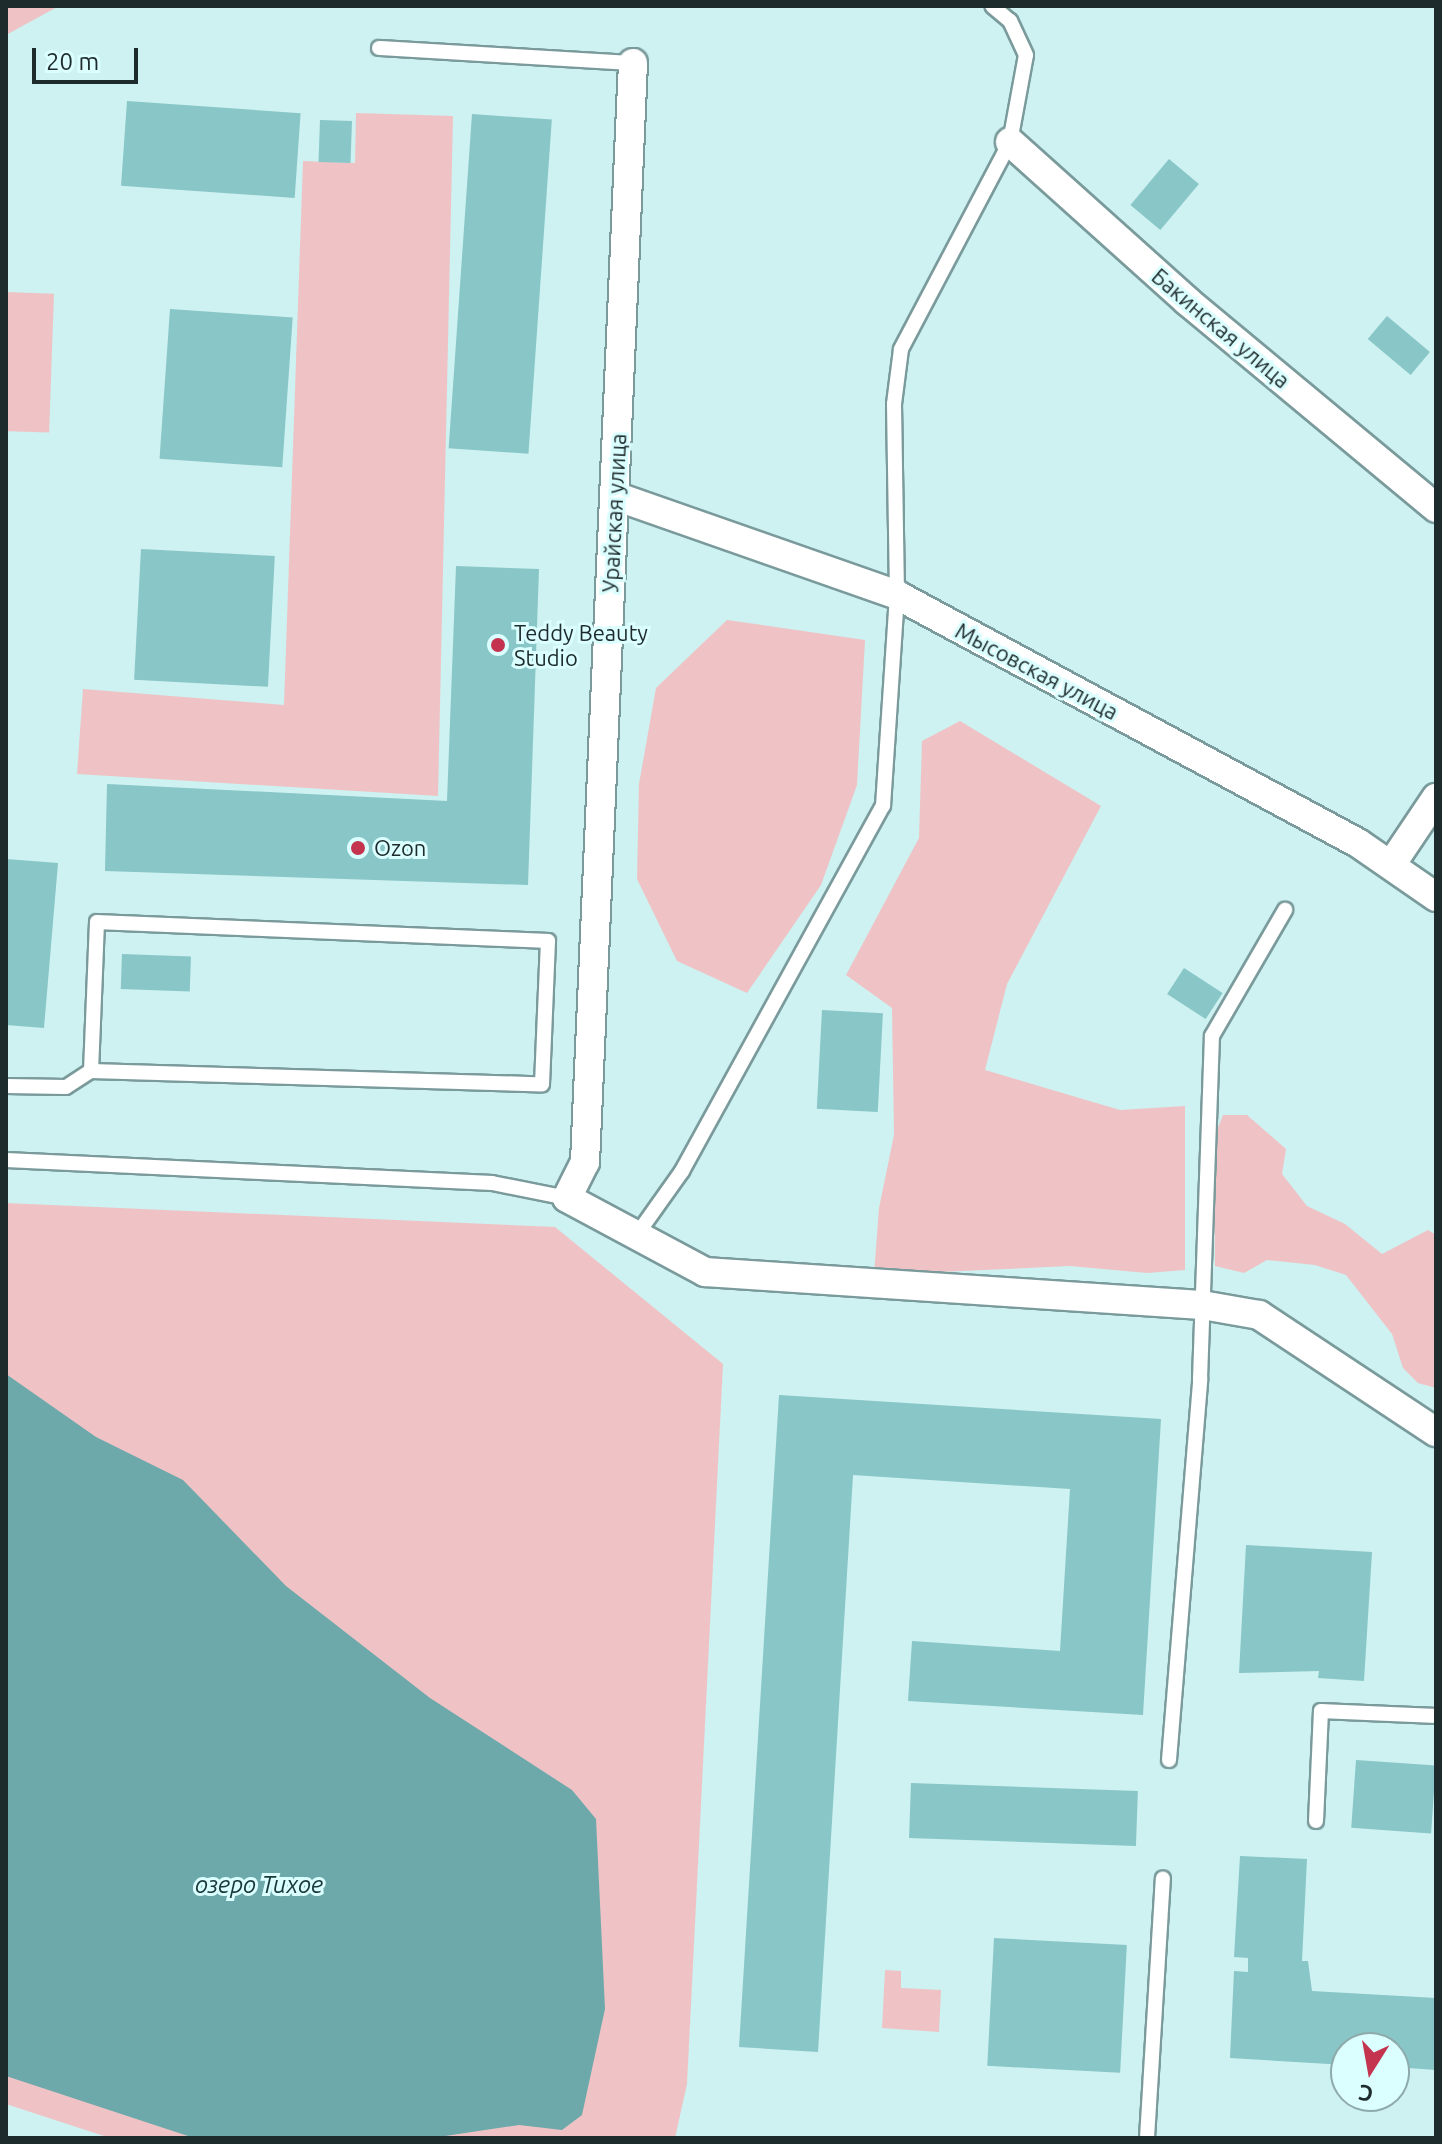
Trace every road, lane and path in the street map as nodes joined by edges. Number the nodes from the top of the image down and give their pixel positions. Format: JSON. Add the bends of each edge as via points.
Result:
{"nodes":[{"id":1,"x":992,"y":6,"type":"edge"},
{"id":2,"x":379,"y":48,"type":"dead end"},
{"id":3,"x":633,"y":63,"type":"joint"},
{"id":4,"x":1010,"y":142,"type":"junction"},
{"id":5,"x":615,"y":496,"type":"junction"},
{"id":6,"x":1436,"y":508,"type":"edge"},
{"id":7,"x":897,"y":595,"type":"junction"},
{"id":8,"x":1436,"y":798,"type":"edge"},
{"id":9,"x":1391,"y":865,"type":"junction"},
{"id":10,"x":1436,"y":897,"type":"edge"},
{"id":11,"x":1285,"y":910,"type":"dead end"},
{"id":12,"x":91,"y":1071,"type":"junction"},
{"id":13,"x":6,"y":1086,"type":"edge"},
{"id":14,"x":6,"y":1160,"type":"edge"},
{"id":15,"x":567,"y":1198,"type":"junction"},
{"id":16,"x":638,"y":1233,"type":"junction"},
{"id":17,"x":1202,"y":1305,"type":"junction"},
{"id":18,"x":1436,"y":1432,"type":"edge"},
{"id":19,"x":1436,"y":1716,"type":"edge"},
{"id":20,"x":1169,"y":1760,"type":"dead end"},
{"id":21,"x":1316,"y":1821,"type":"dead end"},
{"id":22,"x":1163,"y":1878,"type":"dead end"},
{"id":23,"x":1147,"y":2138,"type":"edge"}],
"edges":[{"from":1,"to":4,"type":"lane","via":[[1010,21],[1026,55]]},
{"from":2,"to":3,"type":"lane"},
{"from":3,"to":5,"type":"street","name":"Урайская улица"},
{"from":4,"to":6,"type":"street","name":"Бакинская улица","via":[[1187,301]]},
{"from":4,"to":7,"type":"lane","via":[[901,349],[894,404]]},
{"from":5,"to":7,"type":"street","name":"Мысовская улица"},
{"from":5,"to":15,"type":"street","name":"Урайская улица","via":[[585,1162]]},
{"from":7,"to":9,"type":"street","name":"Мысовская улица"},
{"from":7,"to":16,"type":"lane","via":[[883,806],[682,1171]]},
{"from":8,"to":9,"type":"street"},
{"from":9,"to":10,"type":"street","name":"Мысовская улица"},
{"from":11,"to":17,"type":"lane","via":[[1212,1036]]},
{"from":12,"to":12,"type":"lane","via":[[542,1084],[548,941],[97,922]]},
{"from":12,"to":13,"type":"lane","via":[[66,1087]]},
{"from":14,"to":15,"type":"lane","via":[[492,1183]]},
{"from":15,"to":16,"type":"street"},
{"from":16,"to":17,"type":"street","via":[[705,1272]]},
{"from":17,"to":18,"type":"street","via":[[1259,1315]]},
{"from":17,"to":20,"type":"lane"},
{"from":19,"to":21,"type":"lane","via":[[1321,1711]]},
{"from":22,"to":23,"type":"lane"}]}
